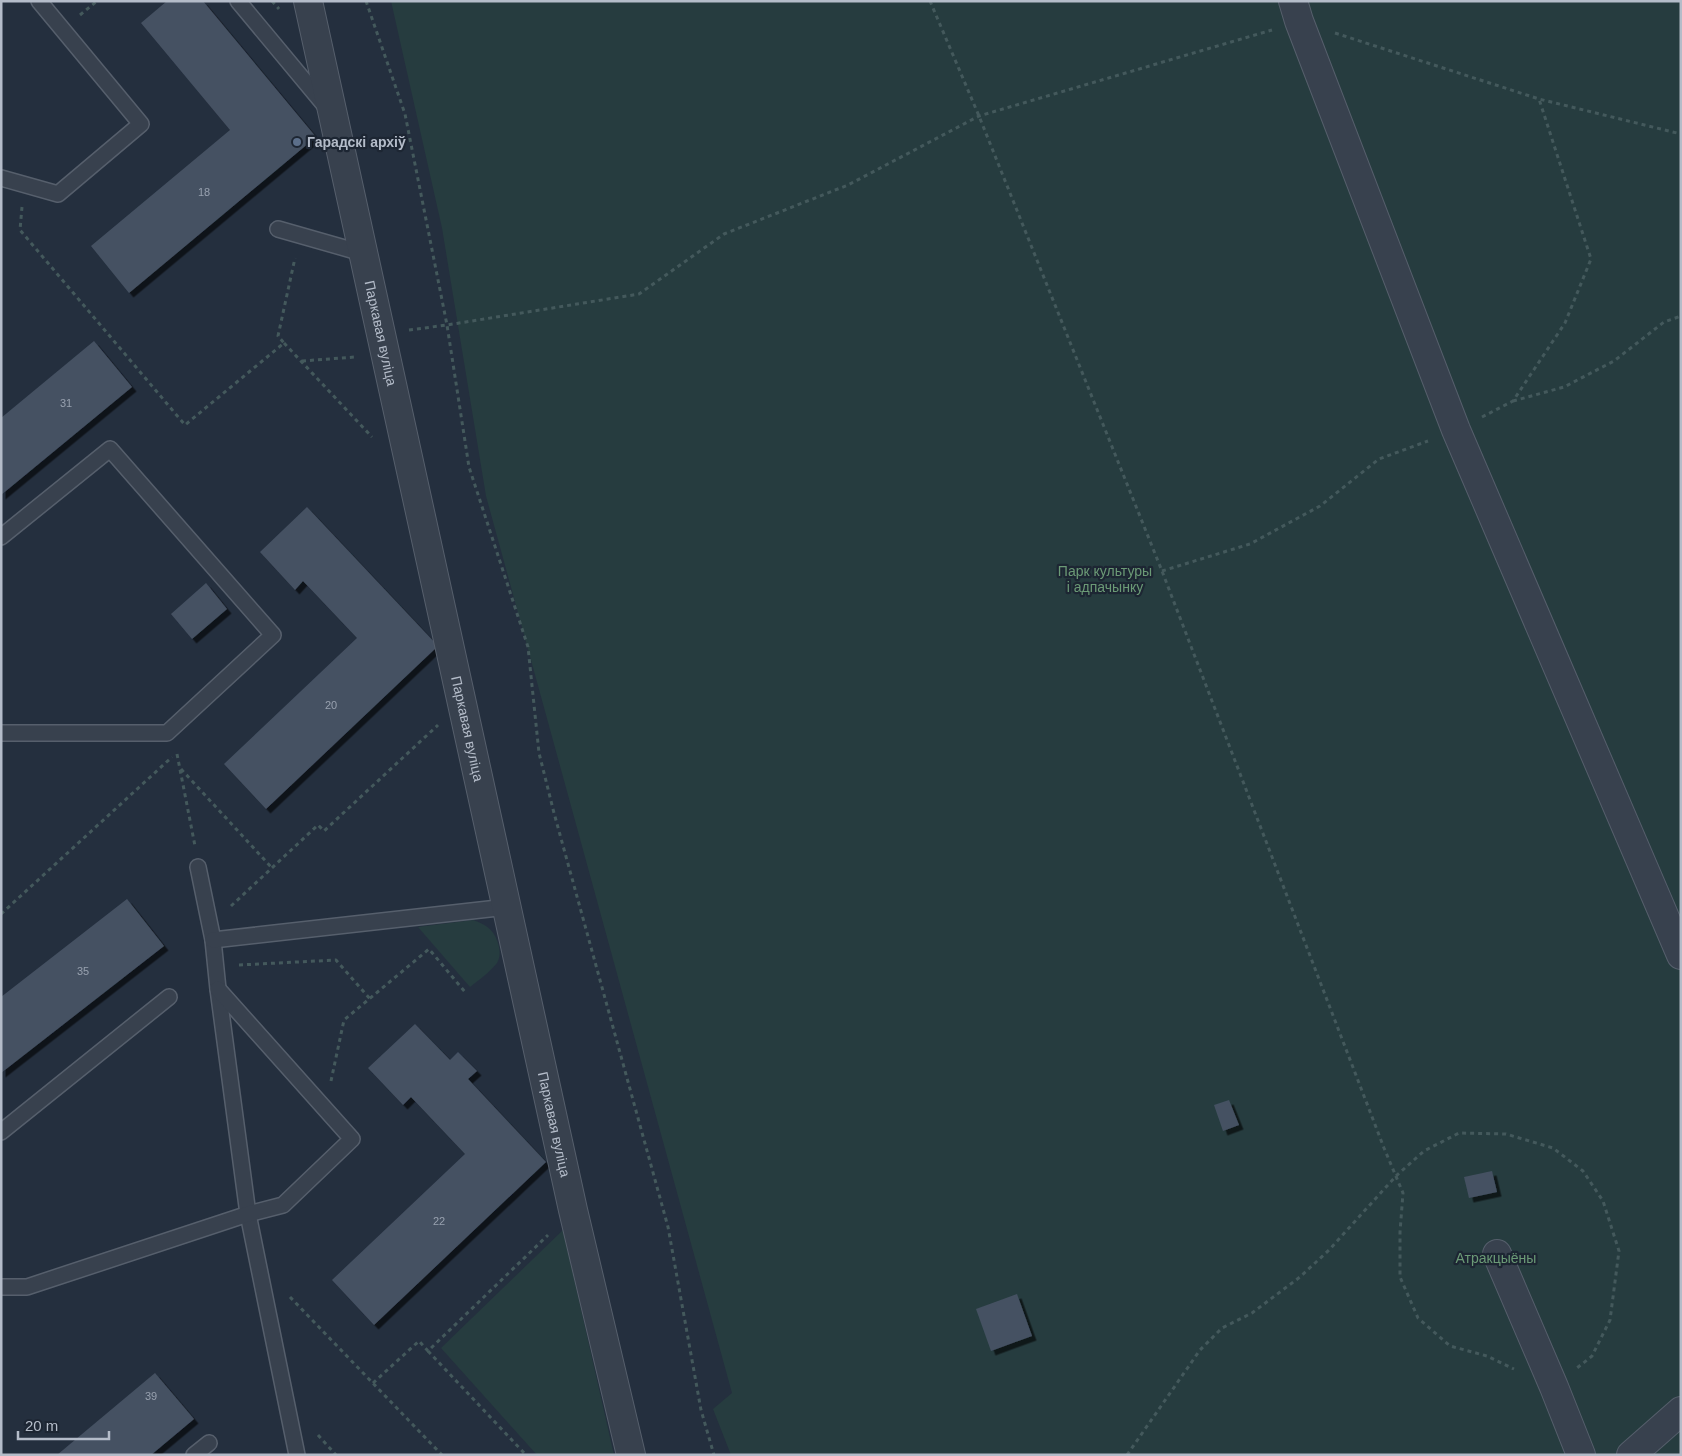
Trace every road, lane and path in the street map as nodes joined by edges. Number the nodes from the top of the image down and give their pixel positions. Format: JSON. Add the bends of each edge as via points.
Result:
{"nodes":[{"id":1,"x":39,"y":1,"type":"edge"},
{"id":2,"x":238,"y":1,"type":"edge"},
{"id":3,"x":308,"y":1,"type":"edge"},
{"id":4,"x":366,"y":1,"type":"edge"},
{"id":5,"x":930,"y":1,"type":"edge"},
{"id":6,"x":1296,"y":11,"type":"edge"},
{"id":7,"x":1539,"y":99,"type":"junction"},
{"id":8,"x":332,"y":115,"type":"junction"},
{"id":9,"x":978,"y":116,"type":"junction"},
{"id":10,"x":1681,"y":134,"type":"edge"},
{"id":11,"x":1,"y":178,"type":"edge"},
{"id":12,"x":25,"y":185,"type":"junction"},
{"id":13,"x":278,"y":229,"type":"dead end"},
{"id":14,"x":300,"y":236,"type":"junction"},
{"id":15,"x":362,"y":253,"type":"junction"},
{"id":16,"x":1681,"y":316,"type":"edge"},
{"id":17,"x":447,"y":325,"type":"junction"},
{"id":18,"x":284,"y":342,"type":"junction"},
{"id":19,"x":383,"y":344,"type":"junction"},
{"id":20,"x":301,"y":361,"type":"junction"},
{"id":21,"x":1513,"y":401,"type":"junction"},
{"id":22,"x":1456,"y":430,"type":"junction"},
{"id":23,"x":373,"y":438,"type":"dead end"},
{"id":24,"x":1,"y":537,"type":"edge"},
{"id":25,"x":1162,"y":571,"type":"junction"},
{"id":26,"x":462,"y":702,"type":"junction"},
{"id":27,"x":1,"y":733,"type":"edge"},
{"id":28,"x":180,"y":768,"type":"junction"},
{"id":29,"x":198,"y":867,"type":"joint"},
{"id":30,"x":272,"y":868,"type":"junction"},
{"id":31,"x":507,"y":907,"type":"junction"},
{"id":32,"x":1,"y":914,"type":"edge"},
{"id":33,"x":212,"y":933,"type":"junction"},
{"id":34,"x":1681,"y":955,"type":"edge"},
{"id":35,"x":216,"y":966,"type":"junction"},
{"id":36,"x":218,"y":989,"type":"junction"},
{"id":37,"x":465,"y":992,"type":"dead end"},
{"id":38,"x":169,"y":997,"type":"dead end"},
{"id":39,"x":370,"y":999,"type":"junction"},
{"id":40,"x":325,"y":1110,"type":"junction"},
{"id":41,"x":1,"y":1132,"type":"edge"},
{"id":42,"x":1396,"y":1176,"type":"junction"},
{"id":43,"x":573,"y":1210,"type":"junction"},
{"id":44,"x":248,"y":1214,"type":"junction"},
{"id":45,"x":1497,"y":1254,"type":"dead end"},
{"id":46,"x":258,"y":1264,"type":"junction"},
{"id":47,"x":1,"y":1287,"type":"edge"},
{"id":48,"x":428,"y":1351,"type":"junction"},
{"id":49,"x":373,"y":1383,"type":"junction"},
{"id":50,"x":1554,"y":1387,"type":"junction"},
{"id":51,"x":1681,"y":1411,"type":"edge"},
{"id":52,"x":209,"y":1443,"type":"dead end"},
{"id":53,"x":194,"y":1455,"type":"edge"},
{"id":54,"x":297,"y":1455,"type":"edge"},
{"id":55,"x":442,"y":1455,"type":"edge"},
{"id":56,"x":526,"y":1455,"type":"edge"},
{"id":57,"x":631,"y":1455,"type":"edge"},
{"id":58,"x":714,"y":1455,"type":"edge"},
{"id":59,"x":1127,"y":1455,"type":"edge"},
{"id":60,"x":1581,"y":1455,"type":"edge"},
{"id":61,"x":1631,"y":1455,"type":"edge"}],
"edges":[{"from":1,"to":12,"type":"lane","via":[[141,124],[58,194]]},
{"from":2,"to":8,"type":"lane"},
{"from":3,"to":8,"type":"street","name":"Паркавая вуліца"},
{"from":4,"to":17,"type":"path","via":[[405,114]]},
{"from":5,"to":9,"type":"path"},
{"from":6,"to":7,"type":"path"},
{"from":6,"to":9,"type":"path"},
{"from":6,"to":22,"type":"street"},
{"from":7,"to":10,"type":"path"},
{"from":7,"to":21,"type":"path","via":[[1591,259],[1565,322]]},
{"from":8,"to":15,"type":"street","name":"Паркавая вуліца"},
{"from":9,"to":17,"type":"path","via":[[848,184],[724,234],[639,294]]},
{"from":9,"to":25,"type":"path"},
{"from":11,"to":12,"type":"lane"},
{"from":12,"to":18,"type":"path","via":[[20,230],[185,425]]},
{"from":13,"to":14,"type":"lane"},
{"from":14,"to":15,"type":"lane"},
{"from":14,"to":18,"type":"path","via":[[278,336]]},
{"from":15,"to":19,"type":"street","name":"Паркавая вуліца"},
{"from":16,"to":21,"type":"path","via":[[1664,322],[1614,361],[1564,387]]},
{"from":17,"to":19,"type":"path"},
{"from":17,"to":58,"type":"path","via":[[469,467],[528,647],[539,753],[668,1227],[701,1410]]},
{"from":18,"to":20,"type":"path"},
{"from":19,"to":20,"type":"path"},
{"from":19,"to":26,"type":"street","name":"Паркавая вуліца"},
{"from":20,"to":23,"type":"path"},
{"from":21,"to":22,"type":"path"},
{"from":22,"to":25,"type":"path","via":[[1379,459],[1320,506],[1250,544]]},
{"from":22,"to":34,"type":"street"},
{"from":24,"to":27,"type":"lane","via":[[110,449],[273,635],[167,733]]},
{"from":25,"to":42,"type":"path"},
{"from":26,"to":30,"type":"path","via":[[324,831],[318,825]]},
{"from":26,"to":31,"type":"street","name":"Паркавая вуліца"},
{"from":28,"to":29,"type":"path"},
{"from":28,"to":30,"type":"path"},
{"from":28,"to":32,"type":"path","via":[[177,752]]},
{"from":29,"to":33,"type":"lane"},
{"from":30,"to":33,"type":"path"},
{"from":31,"to":33,"type":"lane"},
{"from":31,"to":43,"type":"street","name":"Паркавая вуліца"},
{"from":33,"to":35,"type":"lane"},
{"from":35,"to":36,"type":"lane"},
{"from":35,"to":39,"type":"path","via":[[336,960]]},
{"from":36,"to":40,"type":"lane"},
{"from":36,"to":44,"type":"lane"},
{"from":37,"to":39,"type":"path","via":[[428,949]]},
{"from":38,"to":41,"type":"lane"},
{"from":39,"to":40,"type":"path","via":[[344,1020]]},
{"from":40,"to":44,"type":"lane","via":[[352,1139],[283,1205]]},
{"from":42,"to":50,"type":"path","via":[[1403,1193],[1400,1276],[1418,1318],[1450,1346],[1487,1356]]},
{"from":42,"to":50,"type":"path","via":[[1424,1152],[1459,1133],[1506,1134],[1553,1148],[1583,1171],[1603,1201],[1619,1251],[1610,1320],[1592,1356]]},
{"from":42,"to":59,"type":"path","via":[[1330,1250],[1300,1277],[1252,1313],[1222,1328],[1200,1350]]},
{"from":43,"to":48,"type":"path"},
{"from":43,"to":57,"type":"street","name":"Паркавая вуліца"},
{"from":44,"to":46,"type":"lane"},
{"from":44,"to":47,"type":"lane","via":[[27,1287]]},
{"from":45,"to":50,"type":"street"},
{"from":46,"to":49,"type":"path"},
{"from":46,"to":54,"type":"lane"},
{"from":48,"to":49,"type":"path","via":[[419,1341]]},
{"from":48,"to":56,"type":"path"},
{"from":49,"to":55,"type":"path"},
{"from":50,"to":60,"type":"street"},
{"from":51,"to":61,"type":"street"},
{"from":52,"to":53,"type":"lane"}]}
